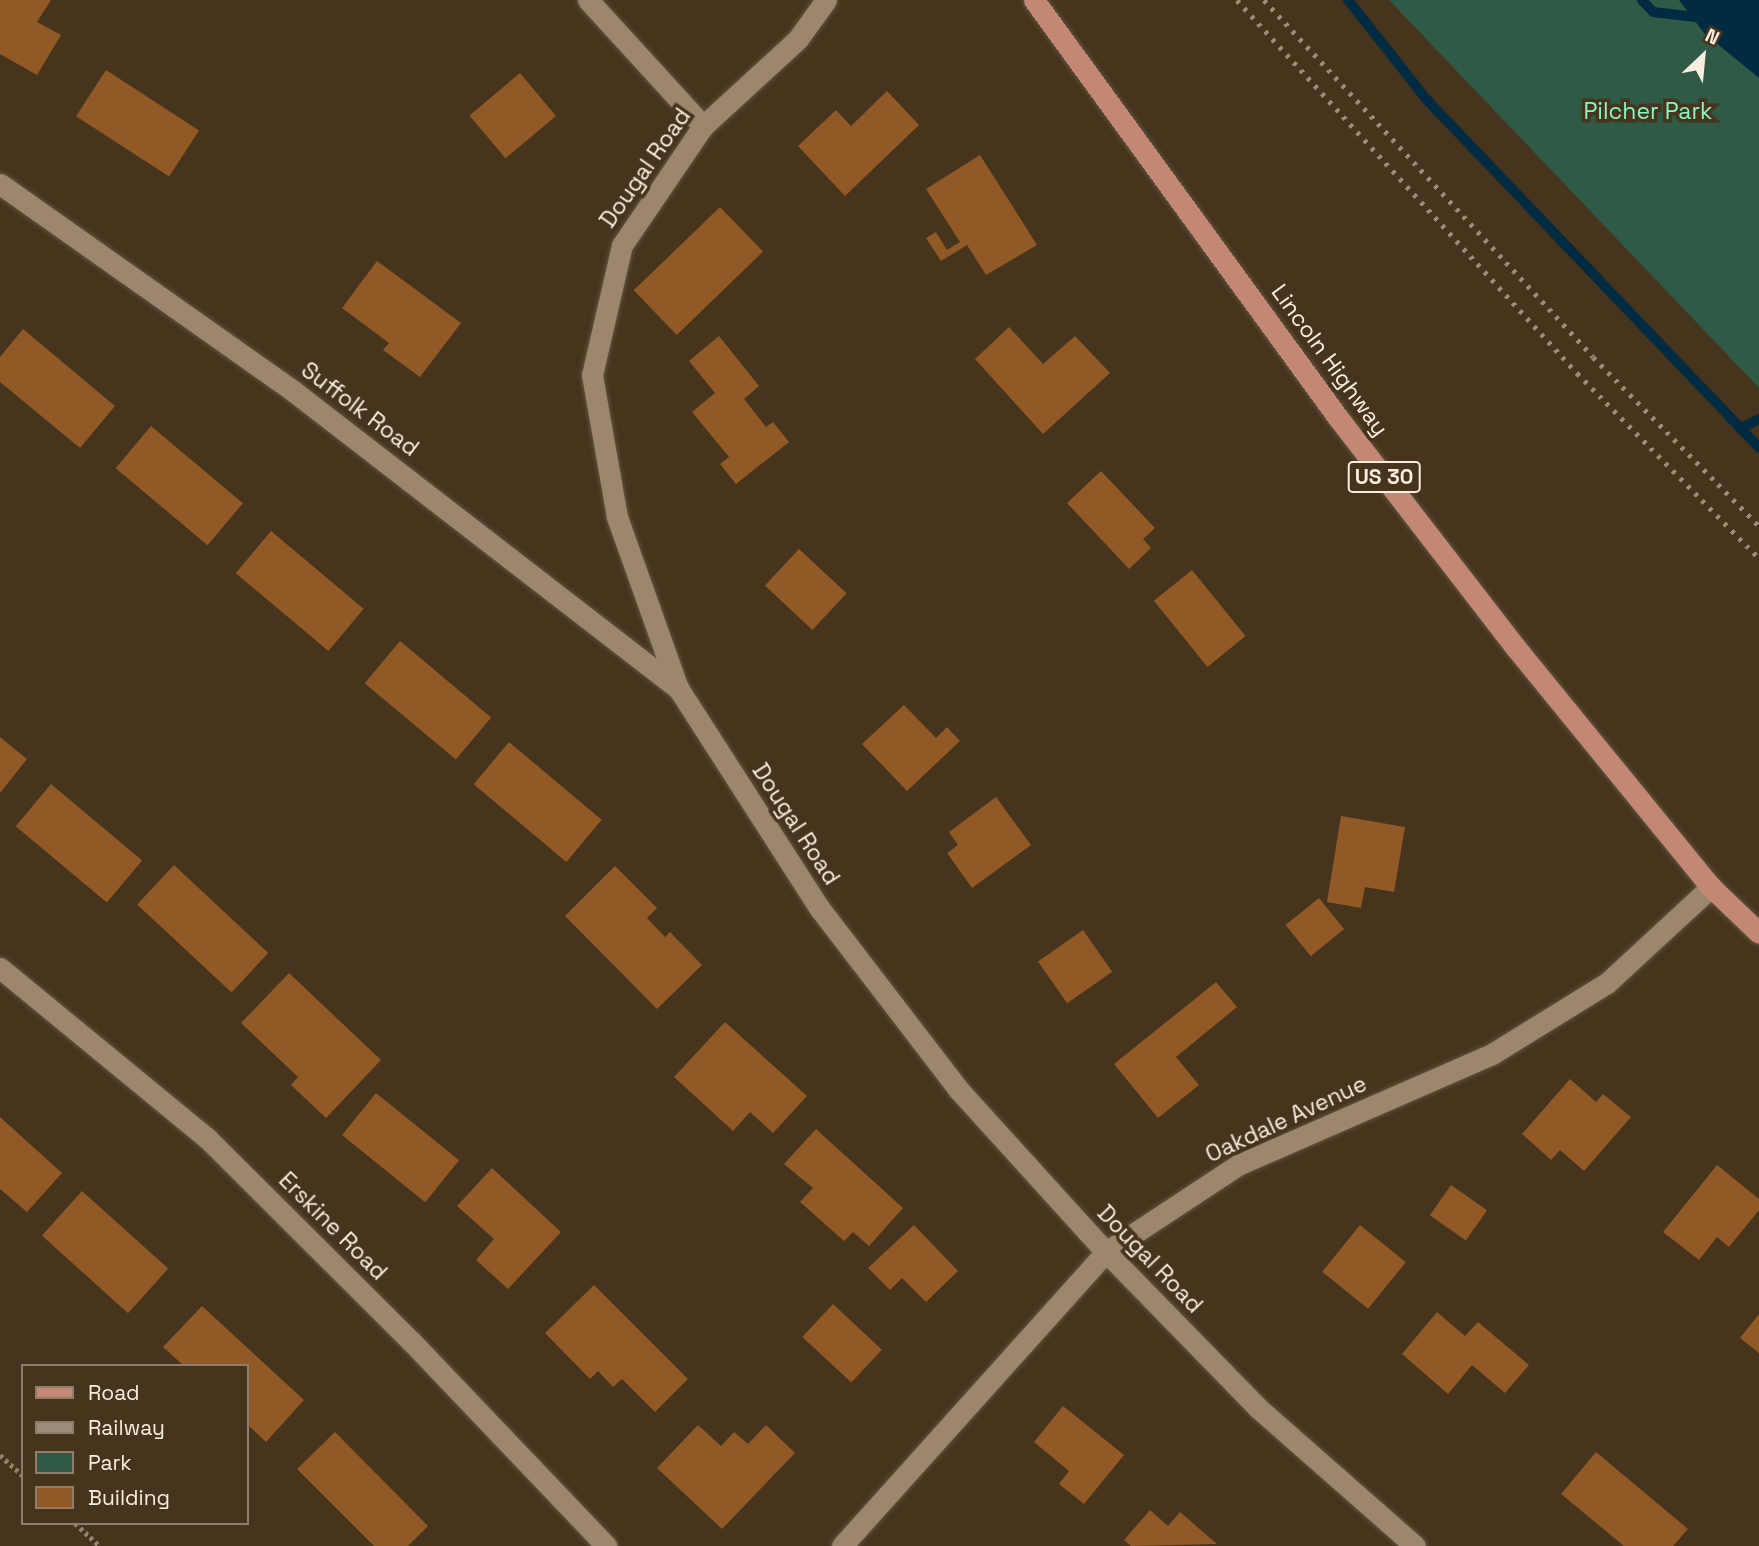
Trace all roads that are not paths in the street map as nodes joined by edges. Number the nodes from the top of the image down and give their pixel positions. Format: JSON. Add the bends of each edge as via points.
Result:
{"nodes":[{"id":1,"x":588,"y":0,"type":"edge"},
{"id":2,"x":826,"y":0,"type":"edge"},
{"id":3,"x":1034,"y":0,"type":"edge"},
{"id":4,"x":703,"y":126,"type":"junction"},
{"id":5,"x":0,"y":184,"type":"edge"},
{"id":6,"x":678,"y":688,"type":"junction"},
{"id":7,"x":1711,"y":887,"type":"junction"},
{"id":8,"x":1759,"y":933,"type":"edge"},
{"id":9,"x":0,"y":968,"type":"edge"},
{"id":10,"x":1106,"y":1252,"type":"junction"},
{"id":11,"x":606,"y":1546,"type":"edge"},
{"id":12,"x":842,"y":1546,"type":"edge"},
{"id":13,"x":1415,"y":1546,"type":"edge"}],
"edges":[{"from":1,"to":4,"type":"street"},
{"from":2,"to":4,"type":"street","name":"Dougal Road","via":[[798,38]]},
{"from":3,"to":7,"type":"main road","name":"Lincoln Highway","number":"US 30","via":[[1339,419],[1516,648]]},
{"from":4,"to":6,"type":"street","name":"Dougal Road","via":[[622,245],[592,375],[617,517]]},
{"from":5,"to":6,"type":"street","name":"Suffolk Road","via":[[292,390]]},
{"from":6,"to":10,"type":"street","name":"Dougal Road","via":[[820,909],[958,1088]]},
{"from":7,"to":8,"type":"main road","name":"Lincoln Highway","number":"US 30"},
{"from":7,"to":10,"type":"street","name":"Oakdale Avenue","via":[[1607,983],[1492,1054],[1238,1165]]},
{"from":9,"to":11,"type":"street","name":"Erskine Road","via":[[207,1138],[412,1342]]},
{"from":10,"to":12,"type":"street","name":"Oakdale Avenue"},
{"from":10,"to":13,"type":"street","name":"Dougal Road","via":[[1257,1407]]}]}
